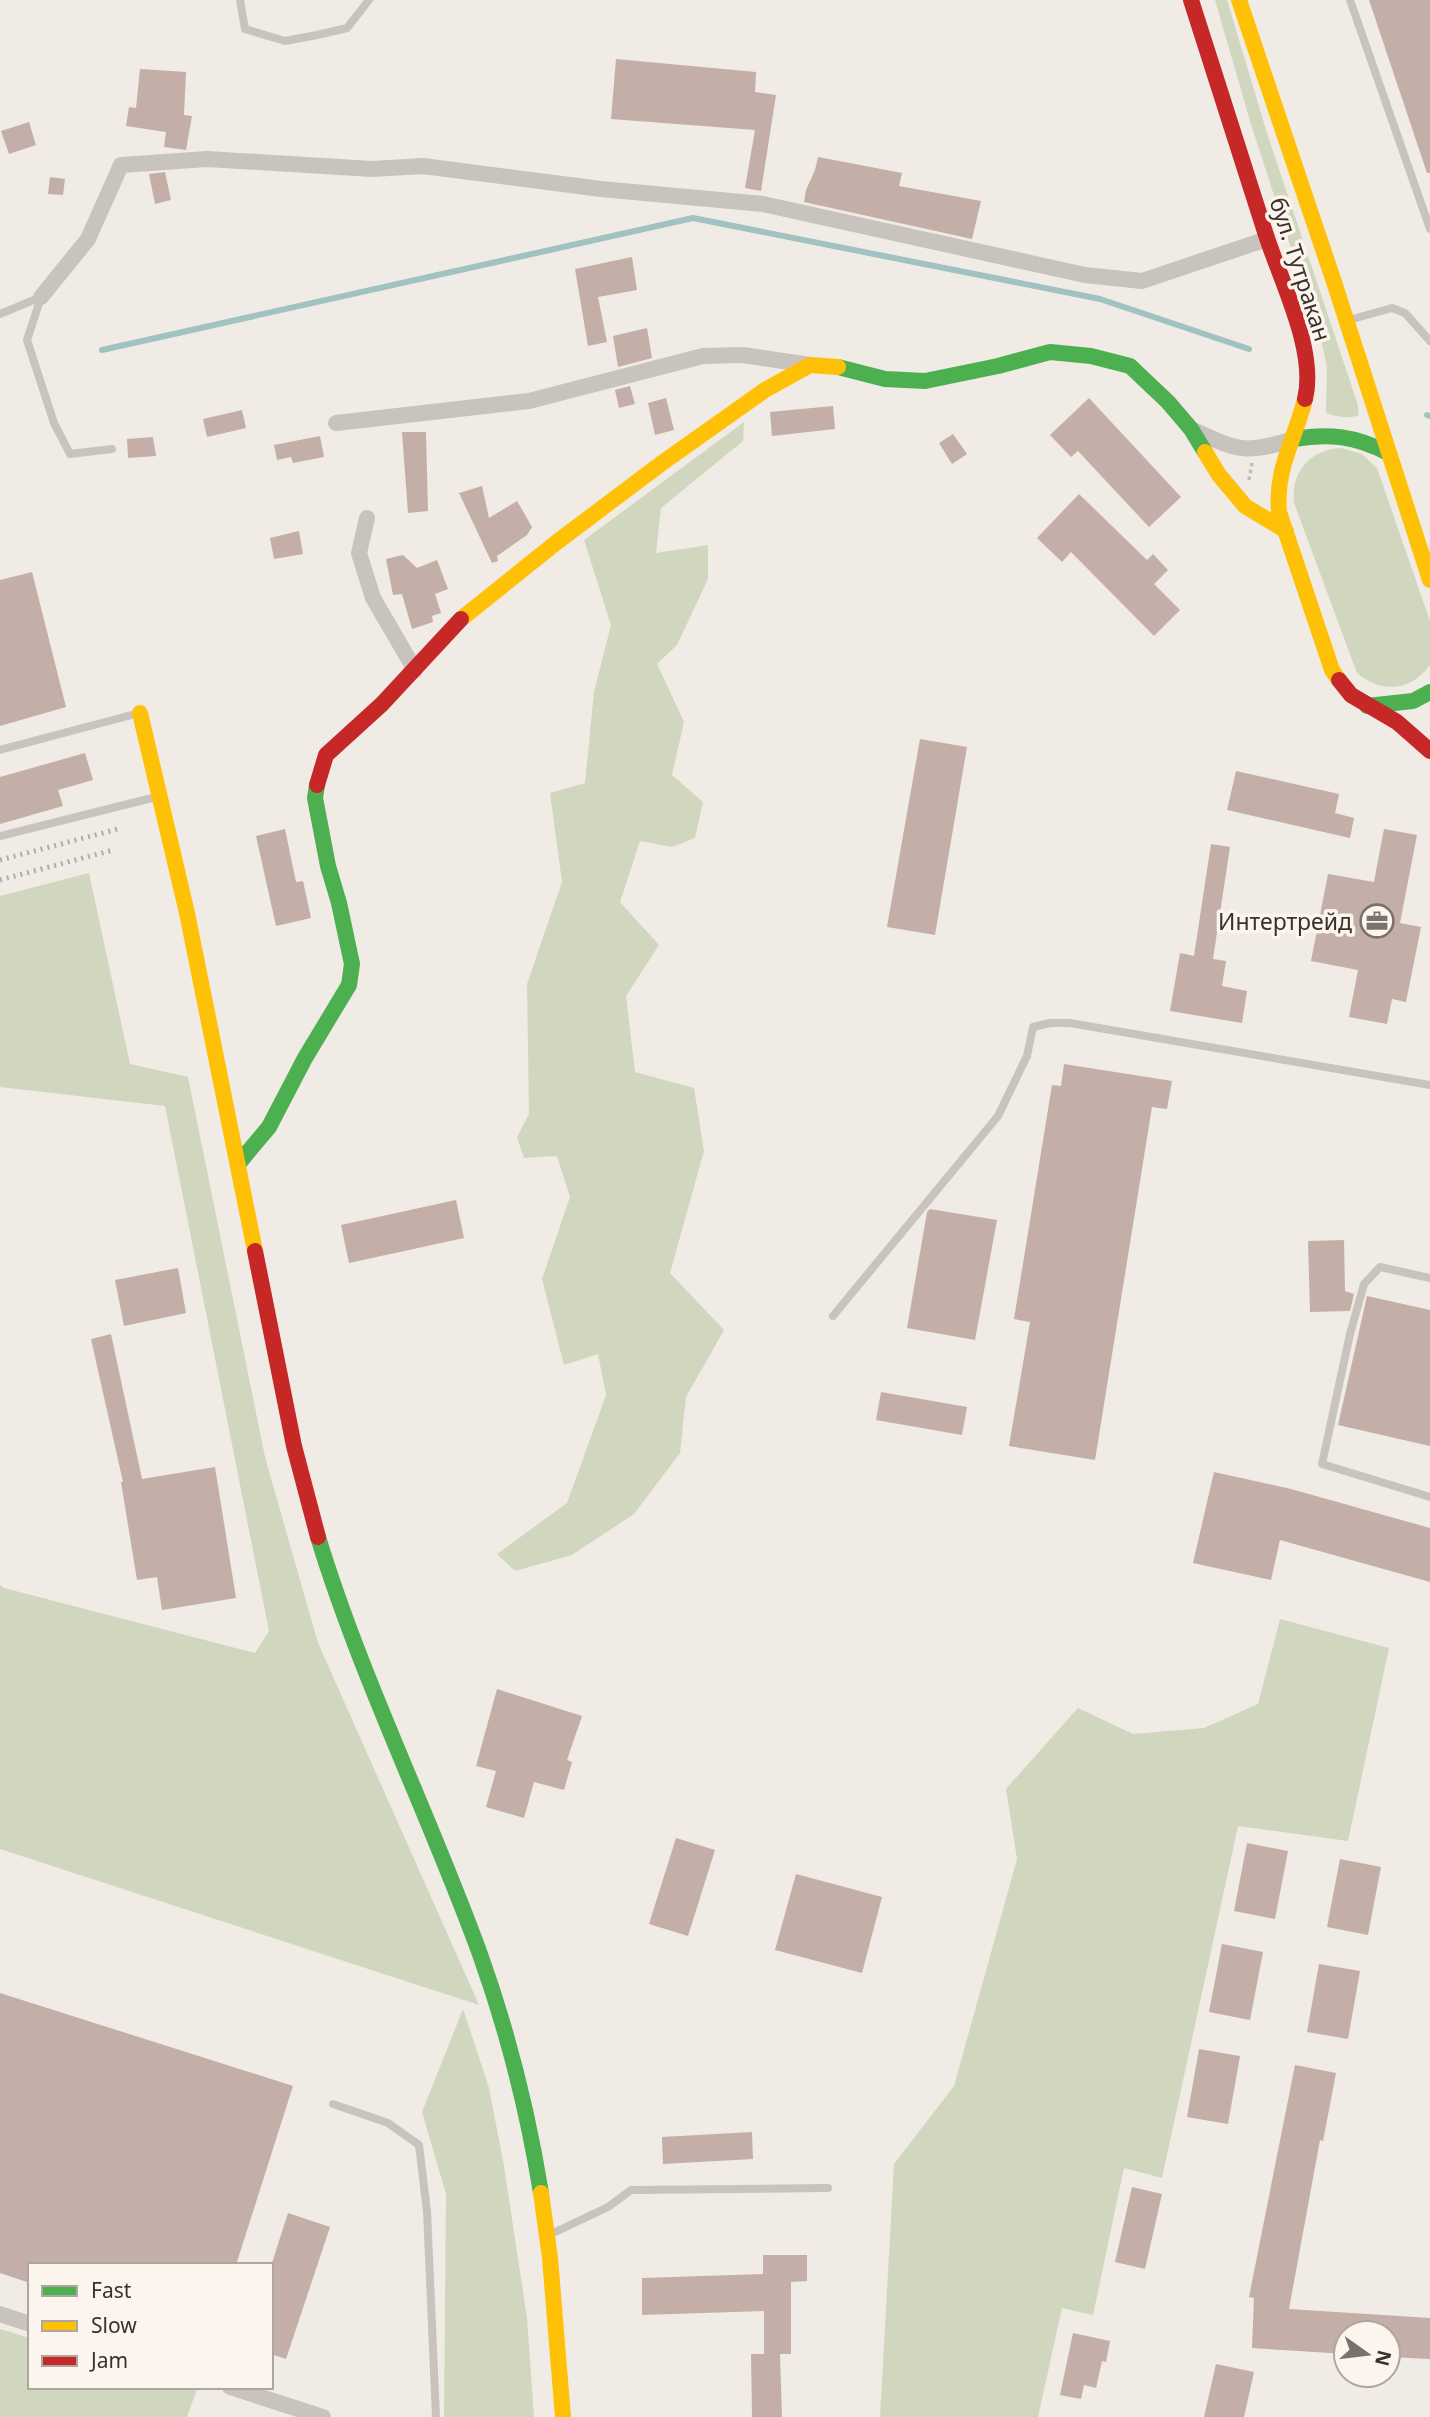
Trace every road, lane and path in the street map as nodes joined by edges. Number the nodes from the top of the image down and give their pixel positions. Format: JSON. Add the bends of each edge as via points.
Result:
{"nodes":[{"id":1,"x":240,"y":0,"type":"edge"},
{"id":2,"x":369,"y":0,"type":"edge"},
{"id":3,"x":1191,"y":0,"type":"edge"},
{"id":4,"x":1239,"y":0,"type":"edge"},
{"id":5,"x":1350,"y":0,"type":"edge"},
{"id":6,"x":1430,"y":229,"type":"edge"},
{"id":7,"x":1267,"y":239,"type":"junction"},
{"id":8,"x":41,"y":297,"type":"junction"},
{"id":9,"x":0,"y":314,"type":"edge"},
{"id":10,"x":1346,"y":321,"type":"junction"},
{"id":11,"x":1430,"y":341,"type":"edge"},
{"id":12,"x":810,"y":365,"type":"junction"},
{"id":13,"x":336,"y":423,"type":"dead end"},
{"id":14,"x":1191,"y":429,"type":"junction"},
{"id":15,"x":1294,"y":439,"type":"junction"},
{"id":16,"x":112,"y":449,"type":"dead end"},
{"id":17,"x":1388,"y":453,"type":"junction"},
{"id":18,"x":367,"y":518,"type":"dead end"},
{"id":19,"x":1286,"y":531,"type":"junction"},
{"id":20,"x":1423,"y":545,"type":"edge"},
{"id":21,"x":1430,"y":580,"type":"edge"},
{"id":22,"x":415,"y":670,"type":"junction"},
{"id":23,"x":1430,"y":692,"type":"edge"},
{"id":24,"x":1367,"y":706,"type":"junction"},
{"id":25,"x":140,"y":713,"type":"joint"},
{"id":26,"x":0,"y":750,"type":"edge"},
{"id":27,"x":1430,"y":751,"type":"edge"},
{"id":28,"x":161,"y":795,"type":"junction"},
{"id":29,"x":0,"y":836,"type":"edge"},
{"id":30,"x":1430,"y":1084,"type":"edge"},
{"id":31,"x":238,"y":1164,"type":"junction"},
{"id":32,"x":1430,"y":1278,"type":"edge"},
{"id":33,"x":833,"y":1315,"type":"dead end"},
{"id":34,"x":1430,"y":1497,"type":"edge"},
{"id":35,"x":332,"y":2104,"type":"dead end"},
{"id":36,"x":828,"y":2188,"type":"dead end"},
{"id":37,"x":547,"y":2236,"type":"junction"},
{"id":38,"x":0,"y":2314,"type":"edge"},
{"id":39,"x":28,"y":2323,"type":"edge"},
{"id":40,"x":236,"y":2389,"type":"edge"},
{"id":41,"x":323,"y":2417,"type":"edge"},
{"id":42,"x":436,"y":2417,"type":"edge"},
{"id":43,"x":563,"y":2417,"type":"edge"}],
"edges":[{"from":1,"to":2,"type":"lane","via":[[246,29],[285,41],[347,28]]},
{"from":3,"to":7,"type":"street","name":"бул. Тутракан"},
{"from":4,"to":10,"type":"street","name":"бул. Тутракан"},
{"from":5,"to":6,"type":"lane"},
{"from":7,"to":8,"type":"street","via":[[1142,281],[1085,275],[762,204],[422,166],[372,169],[207,159],[121,165],[88,239]]},
{"from":7,"to":15,"type":"street","name":"бул. Тутракан","via":[[1308,366],[1309,383]]},
{"from":8,"to":9,"type":"lane"},
{"from":8,"to":16,"type":"lane","via":[[27,340],[54,423],[70,454]]},
{"from":10,"to":11,"type":"lane","via":[[1392,308],[1405,313]]},
{"from":10,"to":17,"type":"street","name":"бул. Тутракан"},
{"from":12,"to":13,"type":"street","via":[[743,355],[703,356],[529,401]]},
{"from":12,"to":14,"type":"street","via":[[884,379],[925,381],[1050,352],[1091,356],[1130,366]]},
{"from":12,"to":22,"type":"street","via":[[755,397],[557,542],[462,618]]},
{"from":14,"to":15,"type":"street","via":[[1243,449]]},
{"from":14,"to":19,"type":"street","via":[[1245,506]]},
{"from":15,"to":17,"type":"street","via":[[1338,433]]},
{"from":15,"to":19,"type":"street","name":"бул. Тутракан","via":[[1277,491]]},
{"from":17,"to":20,"type":"street","name":"бул. Тутракан"},
{"from":18,"to":22,"type":"street","via":[[359,554],[373,598]]},
{"from":19,"to":24,"type":"street","name":"бул. Тутракан","via":[[1332,670],[1351,696]]},
{"from":20,"to":21,"type":"street","name":"бул. Тутракан"},
{"from":22,"to":31,"type":"street","via":[[326,755],[315,798],[352,964],[349,985],[269,1127]]},
{"from":23,"to":24,"type":"street","via":[[1413,701]]},
{"from":24,"to":27,"type":"street","name":"бул. Тутракан","via":[[1407,728]]},
{"from":25,"to":26,"type":"lane"},
{"from":25,"to":28,"type":"street"},
{"from":28,"to":29,"type":"lane"},
{"from":28,"to":31,"type":"street"},
{"from":30,"to":33,"type":"lane","via":[[1070,1023],[1033,1027],[1027,1056],[998,1116]]},
{"from":31,"to":37,"type":"street","via":[[310,1510],[346,1625],[470,1927],[503,2024],[534,2148]]},
{"from":32,"to":34,"type":"lane","via":[[1380,1267],[1364,1284],[1322,1464]]},
{"from":35,"to":42,"type":"lane","via":[[388,2123],[419,2145],[428,2211]]},
{"from":36,"to":37,"type":"lane","via":[[631,2190],[608,2207]]},
{"from":37,"to":43,"type":"street"},
{"from":38,"to":39,"type":"street"},
{"from":40,"to":41,"type":"street"}]}
